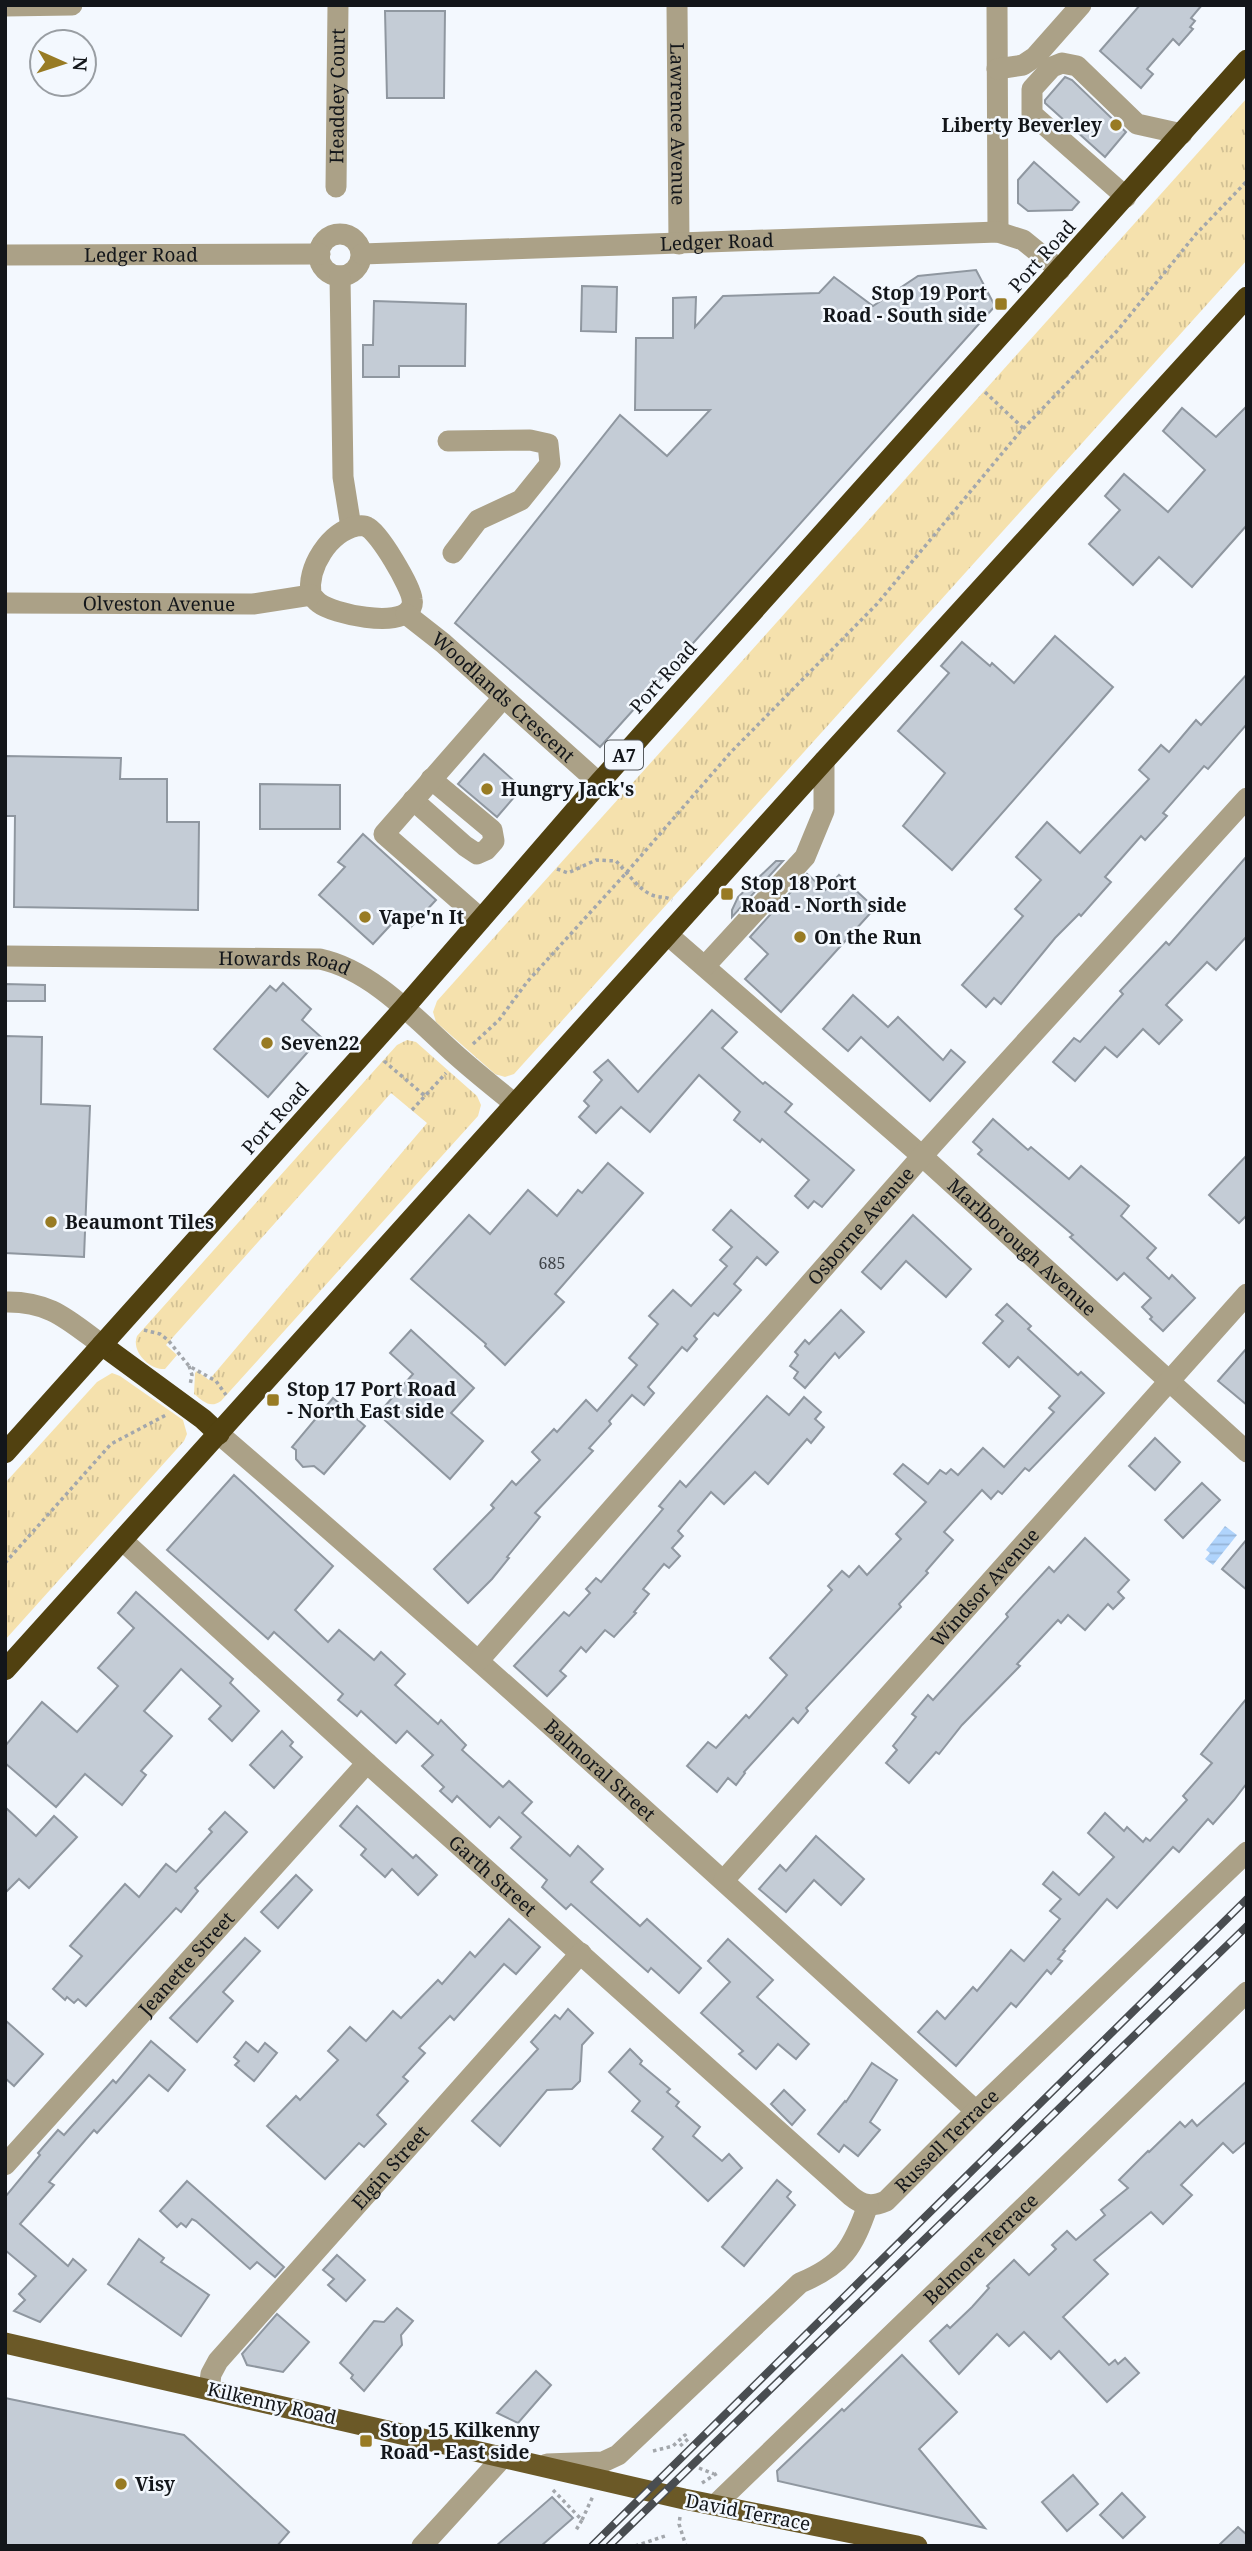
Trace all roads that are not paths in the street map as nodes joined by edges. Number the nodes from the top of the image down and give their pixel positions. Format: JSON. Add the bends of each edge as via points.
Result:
{"nodes":[{"id":1,"x":72,"y":5,"type":"edge"},
{"id":2,"x":338,"y":5,"type":"edge"},
{"id":3,"x":677,"y":5,"type":"edge"},
{"id":4,"x":997,"y":5,"type":"edge"},
{"id":5,"x":1081,"y":5,"type":"edge"},
{"id":6,"x":5,"y":6,"type":"edge"},
{"id":7,"x":1247,"y":60,"type":"edge"},
{"id":8,"x":997,"y":69,"type":"junction"},
{"id":9,"x":1182,"y":134,"type":"junction"},
{"id":10,"x":336,"y":187,"type":"dead end"},
{"id":11,"x":1126,"y":197,"type":"junction"},
{"id":12,"x":998,"y":232,"type":"junction"},
{"id":13,"x":678,"y":244,"type":"junction"},
{"id":14,"x":320,"y":254,"type":"junction"},
{"id":15,"x":362,"y":254,"type":"junction"},
{"id":16,"x":5,"y":256,"type":"edge"},
{"id":17,"x":1060,"y":270,"type":"junction"},
{"id":18,"x":340,"y":276,"type":"junction"},
{"id":19,"x":1247,"y":296,"type":"edge"},
{"id":20,"x":448,"y":441,"type":"dead end"},
{"id":21,"x":351,"y":527,"type":"junction"},
{"id":22,"x":453,"y":553,"type":"dead end"},
{"id":23,"x":311,"y":595,"type":"junction"},
{"id":24,"x":5,"y":603,"type":"edge"},
{"id":25,"x":406,"y":614,"type":"junction"},
{"id":26,"x":503,"y":698,"type":"junction"},
{"id":27,"x":824,"y":761,"type":"junction"},
{"id":28,"x":432,"y":779,"type":"junction"},
{"id":29,"x":599,"y":783,"type":"junction"},
{"id":30,"x":1247,"y":798,"type":"edge"},
{"id":31,"x":413,"y":800,"type":"junction"},
{"id":32,"x":481,"y":919,"type":"junction"},
{"id":33,"x":668,"y":935,"type":"junction"},
{"id":34,"x":5,"y":956,"type":"edge"},
{"id":35,"x":705,"y":966,"type":"junction"},
{"id":36,"x":404,"y":1008,"type":"junction"},
{"id":37,"x":515,"y":1104,"type":"junction"},
{"id":38,"x":922,"y":1156,"type":"junction"},
{"id":39,"x":1247,"y":1294,"type":"edge"},
{"id":40,"x":5,"y":1302,"type":"edge"},
{"id":41,"x":102,"y":1345,"type":"junction"},
{"id":42,"x":1169,"y":1381,"type":"junction"},
{"id":43,"x":219,"y":1434,"type":"junction"},
{"id":44,"x":1247,"y":1452,"type":"edge"},
{"id":45,"x":5,"y":1453,"type":"edge"},
{"id":46,"x":122,"y":1540,"type":"junction"},
{"id":47,"x":479,"y":1660,"type":"junction"},
{"id":48,"x":5,"y":1670,"type":"edge"},
{"id":49,"x":367,"y":1763,"type":"junction"},
{"id":50,"x":1247,"y":1852,"type":"edge"},
{"id":51,"x":724,"y":1880,"type":"junction"},
{"id":52,"x":581,"y":1953,"type":"junction"},
{"id":53,"x":1247,"y":1992,"type":"edge"},
{"id":54,"x":976,"y":2111,"type":"junction"},
{"id":55,"x":5,"y":2165,"type":"edge"},
{"id":56,"x":868,"y":2205,"type":"junction"},
{"id":57,"x":5,"y":2343,"type":"edge"},
{"id":58,"x":209,"y":2389,"type":"junction"},
{"id":59,"x":504,"y":2456,"type":"junction"},
{"id":60,"x":542,"y":2465,"type":"junction"},
{"id":61,"x":662,"y":2494,"type":"joint"},
{"id":62,"x":715,"y":2505,"type":"junction"},
{"id":63,"x":422,"y":2546,"type":"edge"},
{"id":64,"x":917,"y":2546,"type":"edge"}],
"edges":[{"from":1,"to":6,"type":"street"},
{"from":2,"to":10,"type":"street","name":"Headdey Court"},
{"from":3,"to":13,"type":"street","name":"Lawrence Avenue"},
{"from":4,"to":8,"type":"street"},
{"from":5,"to":8,"type":"street","via":[[1035,57],[1023,65]]},
{"from":7,"to":9,"type":"highway","name":"Port Road","number":"A7"},
{"from":8,"to":12,"type":"street"},
{"from":9,"to":11,"type":"highway","name":"Port Road","number":"A7"},
{"from":9,"to":11,"type":"street","via":[[1137,124],[1077,66],[1052,66],[1032,89],[1032,114]]},
{"from":11,"to":17,"type":"highway","name":"Port Road","number":"A7"},
{"from":12,"to":13,"type":"street","name":"Ledger Road"},
{"from":12,"to":17,"type":"street","name":"Ledger Road","via":[[1023,240]]},
{"from":13,"to":15,"type":"street","name":"Ledger Road"},
{"from":14,"to":15,"type":"street","via":[[323,243],[338,234],[357,242]]},
{"from":14,"to":16,"type":"street","name":"Ledger Road"},
{"from":14,"to":18,"type":"street","via":[[324,268]]},
{"from":15,"to":18,"type":"street","via":[[356,270]]},
{"from":17,"to":29,"type":"highway","name":"Port Road","number":"A7"},
{"from":18,"to":21,"type":"street","via":[[343,477]]},
{"from":19,"to":27,"type":"highway"},
{"from":20,"to":22,"type":"street","via":[[548,444],[550,464],[522,500],[478,520]]},
{"from":21,"to":23,"type":"street","via":[[334,536],[315,566]]},
{"from":21,"to":25,"type":"street","via":[[368,527],[379,538],[412,599]]},
{"from":23,"to":24,"type":"street","name":"Olveston Avenue","via":[[253,604]]},
{"from":23,"to":25,"type":"street","via":[[327,607],[373,619]]},
{"from":25,"to":26,"type":"street","name":"Woodlands Crescent"},
{"from":26,"to":28,"type":"street"},
{"from":26,"to":29,"type":"street","name":"Woodlands Crescent"},
{"from":27,"to":33,"type":"highway"},
{"from":27,"to":35,"type":"street","via":[[824,811],[805,857]]},
{"from":28,"to":31,"type":"street"},
{"from":28,"to":31,"type":"street","via":[[492,830],[494,841],[486,850],[477,854],[465,846]]},
{"from":29,"to":32,"type":"highway","name":"Port Road","number":"A7"},
{"from":30,"to":38,"type":"street","name":"Osborne Avenue"},
{"from":31,"to":32,"type":"street","via":[[384,834]]},
{"from":32,"to":36,"type":"highway","name":"Port Road","number":"A7"},
{"from":33,"to":35,"type":"street","name":"Marlborough Avenue"},
{"from":33,"to":37,"type":"highway"},
{"from":34,"to":36,"type":"street","name":"Howards Road","via":[[320,959],[340,963]]},
{"from":35,"to":38,"type":"street","name":"Marlborough Avenue"},
{"from":36,"to":37,"type":"street","name":"Howards Road"},
{"from":36,"to":41,"type":"highway","name":"Port Road","number":"A7"},
{"from":37,"to":43,"type":"highway"},
{"from":38,"to":42,"type":"street","name":"Marlborough Avenue"},
{"from":38,"to":47,"type":"street","name":"Osborne Avenue"},
{"from":39,"to":42,"type":"street","name":"Windsor Avenue"},
{"from":40,"to":41,"type":"street","via":[[46,1306]]},
{"from":41,"to":43,"type":"highway"},
{"from":41,"to":45,"type":"highway","name":"Port Road","number":"A7"},
{"from":42,"to":44,"type":"street","name":"Marlborough Avenue"},
{"from":42,"to":51,"type":"street","name":"Windsor Avenue"},
{"from":43,"to":46,"type":"highway"},
{"from":43,"to":47,"type":"street","name":"Balmoral Street"},
{"from":46,"to":48,"type":"highway"},
{"from":46,"to":49,"type":"street","name":"Garth Street"},
{"from":47,"to":51,"type":"street","name":"Balmoral Street"},
{"from":49,"to":52,"type":"street","name":"Garth Street"},
{"from":49,"to":55,"type":"street","name":"Jeanette Street"},
{"from":50,"to":54,"type":"street","name":"Russell Terrace"},
{"from":51,"to":54,"type":"street","name":"Balmoral Street"},
{"from":52,"to":56,"type":"street","name":"Garth Street","via":[[851,2196]]},
{"from":52,"to":58,"type":"street","name":"Elgin Street","via":[[218,2361]]},
{"from":53,"to":62,"type":"street","name":"Belmore Terrace"},
{"from":54,"to":56,"type":"street","name":"Russell Terrace","via":[[886,2201]]},
{"from":56,"to":60,"type":"street","via":[[846,2254],[824,2273],[800,2283],[618,2455],[603,2462]]},
{"from":57,"to":58,"type":"main road","name":"Kilkenny Road"},
{"from":58,"to":59,"type":"main road","name":"Kilkenny Road"},
{"from":59,"to":60,"type":"main road","name":"Kilkenny Road"},
{"from":59,"to":63,"type":"street"},
{"from":60,"to":61,"type":"main road","name":"Kilkenny Road"},
{"from":61,"to":62,"type":"main road","name":"David Terrace"},
{"from":62,"to":64,"type":"main road","name":"David Terrace"}]}
